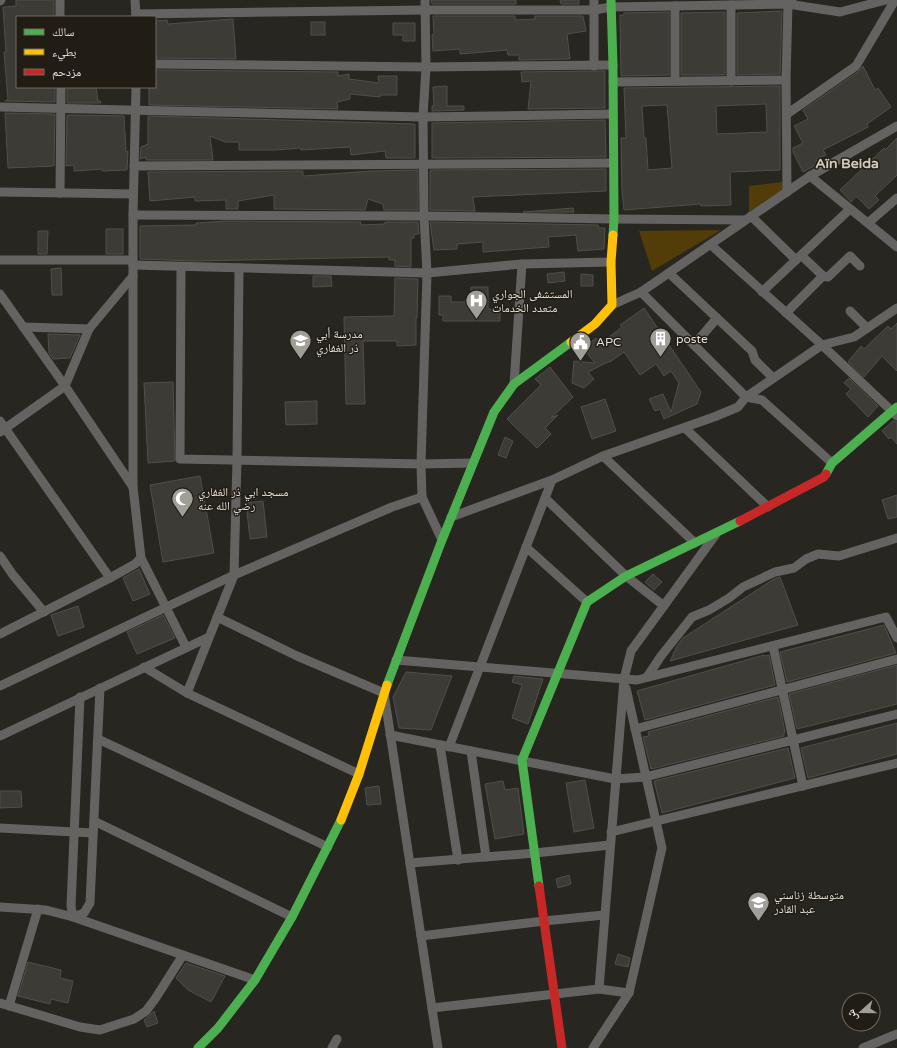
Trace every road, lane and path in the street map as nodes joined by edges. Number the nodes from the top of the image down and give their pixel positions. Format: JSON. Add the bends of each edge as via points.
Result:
{"nodes":[{"id":1,"x":60,"y":0,"type":"edge"},
{"id":2,"x":135,"y":0,"type":"edge"},
{"id":3,"x":425,"y":0,"type":"edge"},
{"id":4,"x":594,"y":0,"type":"edge"},
{"id":5,"x":886,"y":0,"type":"edge"},
{"id":6,"x":895,"y":0,"type":"edge"},
{"id":7,"x":790,"y":2,"type":"edge"},
{"id":8,"x":611,"y":3,"type":"edge"},
{"id":9,"x":731,"y":5,"type":"junction"},
{"id":10,"x":674,"y":6,"type":"junction"},
{"id":11,"x":425,"y":10,"type":"junction"},
{"id":12,"x":594,"y":10,"type":"junction"},
{"id":13,"x":60,"y":16,"type":"edge"},
{"id":14,"x":136,"y":16,"type":"edge"},
{"id":15,"x":156,"y":64,"type":"edge"},
{"id":16,"x":613,"y":65,"type":"junction"},
{"id":17,"x":594,"y":66,"type":"junction"},
{"id":18,"x":426,"y":67,"type":"junction"},
{"id":19,"x":786,"y":80,"type":"junction"},
{"id":20,"x":675,"y":81,"type":"junction"},
{"id":21,"x":731,"y":81,"type":"junction"},
{"id":22,"x":613,"y":82,"type":"junction"},
{"id":23,"x":61,"y":88,"type":"edge"},
{"id":24,"x":136,"y":88,"type":"edge"},
{"id":25,"x":0,"y":107,"type":"edge"},
{"id":26,"x":62,"y":109,"type":"junction"},
{"id":27,"x":136,"y":110,"type":"junction"},
{"id":28,"x":613,"y":114,"type":"junction"},
{"id":29,"x":787,"y":114,"type":"junction"},
{"id":30,"x":424,"y":117,"type":"junction"},
{"id":31,"x":897,"y":126,"type":"edge"},
{"id":32,"x":613,"y":163,"type":"junction"},
{"id":33,"x":424,"y":165,"type":"junction"},
{"id":34,"x":134,"y":166,"type":"junction"},
{"id":35,"x":810,"y":176,"type":"junction"},
{"id":36,"x":0,"y":192,"type":"edge"},
{"id":37,"x":787,"y":192,"type":"junction"},
{"id":38,"x":60,"y":193,"type":"junction"},
{"id":39,"x":133,"y":194,"type":"junction"},
{"id":40,"x":897,"y":198,"type":"edge"},
{"id":41,"x":850,"y":209,"type":"junction"},
{"id":42,"x":133,"y":215,"type":"junction"},
{"id":43,"x":424,"y":216,"type":"junction"},
{"id":44,"x":748,"y":218,"type":"junction"},
{"id":45,"x":614,"y":219,"type":"junction"},
{"id":46,"x":868,"y":223,"type":"junction"},
{"id":47,"x":711,"y":245,"type":"junction"},
{"id":48,"x":897,"y":247,"type":"edge"},
{"id":49,"x":798,"y":258,"type":"junction"},
{"id":50,"x":0,"y":260,"type":"edge"},
{"id":51,"x":611,"y":262,"type":"junction"},
{"id":52,"x":133,"y":263,"type":"junction"},
{"id":53,"x":522,"y":264,"type":"junction"},
{"id":54,"x":860,"y":266,"type":"dead end"},
{"id":55,"x":181,"y":267,"type":"junction"},
{"id":56,"x":239,"y":268,"type":"junction"},
{"id":57,"x":669,"y":273,"type":"junction"},
{"id":58,"x":427,"y":274,"type":"junction"},
{"id":59,"x":134,"y":276,"type":"junction"},
{"id":60,"x":823,"y":276,"type":"junction"},
{"id":61,"x":641,"y":292,"type":"junction"},
{"id":62,"x":762,"y":292,"type":"junction"},
{"id":63,"x":0,"y":294,"type":"edge"},
{"id":64,"x":612,"y":305,"type":"junction"},
{"id":65,"x":897,"y":308,"type":"edge"},
{"id":66,"x":850,"y":311,"type":"dead end"},
{"id":67,"x":786,"y":313,"type":"junction"},
{"id":68,"x":717,"y":318,"type":"junction"},
{"id":69,"x":23,"y":326,"type":"junction"},
{"id":70,"x":867,"y":328,"type":"junction"},
{"id":71,"x":89,"y":329,"type":"junction"},
{"id":72,"x":694,"y":345,"type":"junction"},
{"id":73,"x":822,"y":345,"type":"junction"},
{"id":74,"x":773,"y":378,"type":"junction"},
{"id":75,"x":514,"y":384,"type":"junction"},
{"id":76,"x":65,"y":386,"type":"junction"},
{"id":77,"x":746,"y":397,"type":"junction"},
{"id":78,"x":895,"y":411,"type":"edge"},
{"id":79,"x":2,"y":427,"type":"edge"},
{"id":80,"x":685,"y":428,"type":"junction"},
{"id":81,"x":603,"y":456,"type":"junction"},
{"id":82,"x":237,"y":460,"type":"junction"},
{"id":83,"x":473,"y":462,"type":"junction"},
{"id":84,"x":832,"y":463,"type":"junction"},
{"id":85,"x":420,"y":464,"type":"junction"},
{"id":86,"x":552,"y":480,"type":"junction"},
{"id":87,"x":133,"y":487,"type":"junction"},
{"id":88,"x":422,"y":497,"type":"junction"},
{"id":89,"x":545,"y":498,"type":"junction"},
{"id":90,"x":768,"y":507,"type":"junction"},
{"id":91,"x":451,"y":517,"type":"junction"},
{"id":92,"x":718,"y":532,"type":"junction"},
{"id":93,"x":897,"y":538,"type":"edge"},
{"id":94,"x":442,"y":540,"type":"junction"},
{"id":95,"x":695,"y":543,"type":"junction"},
{"id":96,"x":526,"y":547,"type":"junction"},
{"id":97,"x":0,"y":556,"type":"edge"},
{"id":98,"x":141,"y":558,"type":"junction"},
{"id":99,"x":234,"y":576,"type":"junction"},
{"id":100,"x":626,"y":576,"type":"junction"},
{"id":101,"x":110,"y":578,"type":"junction"},
{"id":102,"x":587,"y":602,"type":"junction"},
{"id":103,"x":664,"y":606,"type":"junction"},
{"id":104,"x":167,"y":607,"type":"junction"},
{"id":105,"x":44,"y":612,"type":"junction"},
{"id":106,"x":217,"y":617,"type":"junction"},
{"id":107,"x":0,"y":634,"type":"edge"},
{"id":108,"x":209,"y":637,"type":"junction"},
{"id":109,"x":897,"y":638,"type":"edge"},
{"id":110,"x":773,"y":646,"type":"junction"},
{"id":111,"x":186,"y":647,"type":"junction"},
{"id":112,"x":897,"y":659,"type":"edge"},
{"id":113,"x":396,"y":660,"type":"junction"},
{"id":114,"x":144,"y":667,"type":"junction"},
{"id":115,"x":479,"y":667,"type":"junction"},
{"id":116,"x":558,"y":673,"type":"junction"},
{"id":117,"x":647,"y":677,"type":"junction"},
{"id":118,"x":624,"y":679,"type":"junction"},
{"id":119,"x":0,"y":686,"type":"edge"},
{"id":120,"x":100,"y":688,"type":"junction"},
{"id":121,"x":782,"y":690,"type":"junction"},
{"id":122,"x":187,"y":693,"type":"junction"},
{"id":123,"x":384,"y":693,"type":"junction"},
{"id":124,"x":80,"y":698,"type":"junction"},
{"id":125,"x":897,"y":714,"type":"edge"},
{"id":126,"x":635,"y":729,"type":"junction"},
{"id":127,"x":390,"y":735,"type":"junction"},
{"id":128,"x":0,"y":736,"type":"edge"},
{"id":129,"x":98,"y":739,"type":"junction"},
{"id":130,"x":793,"y":740,"type":"junction"},
{"id":131,"x":445,"y":746,"type":"junction"},
{"id":132,"x":471,"y":751,"type":"junction"},
{"id":133,"x":522,"y":760,"type":"junction"},
{"id":134,"x":897,"y":763,"type":"edge"},
{"id":135,"x":359,"y":774,"type":"junction"},
{"id":136,"x":646,"y":777,"type":"junction"},
{"id":137,"x":616,"y":779,"type":"junction"},
{"id":138,"x":803,"y":786,"type":"junction"},
{"id":139,"x":94,"y":821,"type":"junction"},
{"id":140,"x":655,"y":822,"type":"junction"},
{"id":141,"x":0,"y":828,"type":"edge"},
{"id":142,"x":74,"y":832,"type":"junction"},
{"id":143,"x":611,"y":832,"type":"junction"},
{"id":144,"x":93,"y":833,"type":"junction"},
{"id":145,"x":610,"y":845,"type":"junction"},
{"id":146,"x":328,"y":847,"type":"junction"},
{"id":147,"x":534,"y":853,"type":"junction"},
{"id":148,"x":486,"y":857,"type":"junction"},
{"id":149,"x":458,"y":860,"type":"junction"},
{"id":150,"x":410,"y":863,"type":"junction"},
{"id":151,"x":0,"y":907,"type":"edge"},
{"id":152,"x":38,"y":910,"type":"junction"},
{"id":153,"x":604,"y":915,"type":"junction"},
{"id":154,"x":73,"y":917,"type":"junction"},
{"id":155,"x":292,"y":917,"type":"junction"},
{"id":156,"x":544,"y":921,"type":"junction"},
{"id":157,"x":421,"y":936,"type":"junction"},
{"id":158,"x":183,"y":955,"type":"junction"},
{"id":159,"x":255,"y":980,"type":"junction"},
{"id":160,"x":599,"y":988,"type":"junction"},
{"id":161,"x":629,"y":993,"type":"junction"},
{"id":162,"x":554,"y":994,"type":"junction"},
{"id":163,"x":4,"y":1004,"type":"edge"},
{"id":164,"x":432,"y":1008,"type":"junction"},
{"id":165,"x":897,"y":1034,"type":"edge"},
{"id":166,"x":337,"y":1039,"type":"dead end"},
{"id":167,"x":198,"y":1048,"type":"edge"},
{"id":168,"x":332,"y":1048,"type":"edge"},
{"id":169,"x":438,"y":1048,"type":"edge"},
{"id":170,"x":562,"y":1048,"type":"edge"},
{"id":171,"x":593,"y":1048,"type":"edge"},
{"id":172,"x":863,"y":1048,"type":"edge"}],
"edges":[{"from":1,"to":13,"type":"street"},
{"from":2,"to":14,"type":"street"},
{"from":3,"to":11,"type":"street"},
{"from":4,"to":12,"type":"street"},
{"from":5,"to":7,"type":"street","via":[[840,12]]},
{"from":6,"to":29,"type":"street","via":[[856,66]]},
{"from":7,"to":9,"type":"street"},
{"from":7,"to":19,"type":"street"},
{"from":8,"to":10,"type":"street"},
{"from":8,"to":12,"type":"street"},
{"from":8,"to":16,"type":"street"},
{"from":9,"to":10,"type":"street"},
{"from":9,"to":21,"type":"street"},
{"from":10,"to":20,"type":"street"},
{"from":11,"to":12,"type":"street"},
{"from":11,"to":14,"type":"street"},
{"from":11,"to":18,"type":"street"},
{"from":12,"to":17,"type":"street"},
{"from":15,"to":18,"type":"street"},
{"from":16,"to":17,"type":"street"},
{"from":16,"to":22,"type":"street"},
{"from":17,"to":18,"type":"street"},
{"from":18,"to":30,"type":"street"},
{"from":19,"to":21,"type":"street"},
{"from":19,"to":29,"type":"street"},
{"from":20,"to":21,"type":"street"},
{"from":20,"to":22,"type":"street"},
{"from":22,"to":28,"type":"street"},
{"from":23,"to":26,"type":"street"},
{"from":24,"to":27,"type":"street"},
{"from":25,"to":26,"type":"street"},
{"from":26,"to":27,"type":"street"},
{"from":26,"to":38,"type":"street"},
{"from":27,"to":30,"type":"street"},
{"from":27,"to":34,"type":"street"},
{"from":28,"to":30,"type":"street"},
{"from":28,"to":32,"type":"street"},
{"from":29,"to":37,"type":"street"},
{"from":30,"to":33,"type":"street"},
{"from":31,"to":35,"type":"street"},
{"from":32,"to":33,"type":"street"},
{"from":32,"to":45,"type":"street"},
{"from":33,"to":34,"type":"street"},
{"from":33,"to":43,"type":"street"},
{"from":34,"to":39,"type":"street"},
{"from":35,"to":37,"type":"street"},
{"from":35,"to":41,"type":"street"},
{"from":36,"to":38,"type":"street"},
{"from":37,"to":44,"type":"street"},
{"from":38,"to":39,"type":"street"},
{"from":39,"to":42,"type":"street"},
{"from":40,"to":46,"type":"street"},
{"from":41,"to":46,"type":"street"},
{"from":41,"to":49,"type":"street"},
{"from":42,"to":43,"type":"street"},
{"from":42,"to":52,"type":"street"},
{"from":43,"to":45,"type":"street"},
{"from":43,"to":58,"type":"street"},
{"from":44,"to":45,"type":"street"},
{"from":44,"to":47,"type":"street"},
{"from":44,"to":49,"type":"street"},
{"from":45,"to":51,"type":"street"},
{"from":46,"to":48,"type":"street"},
{"from":47,"to":57,"type":"street"},
{"from":47,"to":62,"type":"street"},
{"from":49,"to":60,"type":"street"},
{"from":49,"to":62,"type":"street"},
{"from":50,"to":52,"type":"street"},
{"from":51,"to":53,"type":"street"},
{"from":51,"to":64,"type":"street"},
{"from":52,"to":55,"type":"street"},
{"from":52,"to":59,"type":"street"},
{"from":53,"to":58,"type":"street"},
{"from":53,"to":75,"type":"street"},
{"from":54,"to":60,"type":"street","via":[[850,256],[828,277]]},
{"from":55,"to":56,"type":"street"},
{"from":55,"to":82,"type":"street","via":[[180,459]]},
{"from":56,"to":58,"type":"street"},
{"from":56,"to":82,"type":"street"},
{"from":57,"to":61,"type":"street"},
{"from":57,"to":68,"type":"street"},
{"from":58,"to":85,"type":"street"},
{"from":59,"to":71,"type":"street"},
{"from":59,"to":87,"type":"street"},
{"from":60,"to":67,"type":"street"},
{"from":61,"to":64,"type":"street"},
{"from":61,"to":72,"type":"street"},
{"from":62,"to":67,"type":"street"},
{"from":63,"to":69,"type":"street"},
{"from":64,"to":75,"type":"street","via":[[596,324]]},
{"from":65,"to":70,"type":"street"},
{"from":66,"to":70,"type":"street"},
{"from":67,"to":73,"type":"street"},
{"from":68,"to":72,"type":"street"},
{"from":68,"to":74,"type":"street","via":[[752,351],[754,360]]},
{"from":69,"to":71,"type":"street"},
{"from":69,"to":76,"type":"street"},
{"from":70,"to":73,"type":"street","via":[[854,337]]},
{"from":71,"to":76,"type":"street"},
{"from":72,"to":77,"type":"street"},
{"from":73,"to":74,"type":"street"},
{"from":73,"to":78,"type":"street"},
{"from":74,"to":77,"type":"street"},
{"from":75,"to":83,"type":"street","via":[[494,412]]},
{"from":76,"to":79,"type":"street"},
{"from":76,"to":87,"type":"street"},
{"from":77,"to":80,"type":"street","via":[[738,407]]},
{"from":77,"to":84,"type":"street","via":[[762,400]]},
{"from":78,"to":84,"type":"street"},
{"from":79,"to":101,"type":"street"},
{"from":80,"to":81,"type":"street"},
{"from":80,"to":90,"type":"street"},
{"from":81,"to":86,"type":"street"},
{"from":81,"to":95,"type":"street"},
{"from":82,"to":85,"type":"street"},
{"from":82,"to":99,"type":"street"},
{"from":83,"to":85,"type":"street"},
{"from":83,"to":91,"type":"street"},
{"from":84,"to":90,"type":"street","via":[[824,477]]},
{"from":85,"to":88,"type":"street"},
{"from":86,"to":89,"type":"street"},
{"from":86,"to":91,"type":"street"},
{"from":87,"to":98,"type":"street"},
{"from":88,"to":94,"type":"street"},
{"from":88,"to":99,"type":"street","via":[[392,507]]},
{"from":89,"to":96,"type":"street"},
{"from":89,"to":100,"type":"street"},
{"from":90,"to":92,"type":"street"},
{"from":91,"to":94,"type":"street"},
{"from":92,"to":95,"type":"street"},
{"from":92,"to":103,"type":"street"},
{"from":93,"to":117,"type":"street","via":[[838,556],[818,554],[794,568],[776,572],[743,587],[709,610],[692,617],[660,656]]},
{"from":94,"to":113,"type":"street"},
{"from":95,"to":100,"type":"street"},
{"from":96,"to":102,"type":"street"},
{"from":96,"to":115,"type":"street"},
{"from":97,"to":105,"type":"street"},
{"from":98,"to":101,"type":"street"},
{"from":98,"to":104,"type":"street"},
{"from":99,"to":104,"type":"street"},
{"from":99,"to":106,"type":"street"},
{"from":100,"to":102,"type":"street"},
{"from":100,"to":103,"type":"street"},
{"from":101,"to":105,"type":"street"},
{"from":102,"to":116,"type":"street"},
{"from":103,"to":118,"type":"street","via":[[631,651]]},
{"from":104,"to":111,"type":"street"},
{"from":104,"to":119,"type":"street"},
{"from":105,"to":107,"type":"street"},
{"from":106,"to":108,"type":"street"},
{"from":106,"to":123,"type":"street","via":[[297,656]]},
{"from":108,"to":111,"type":"street"},
{"from":108,"to":122,"type":"street"},
{"from":109,"to":110,"type":"street","via":[[886,617]]},
{"from":110,"to":117,"type":"street"},
{"from":110,"to":121,"type":"street"},
{"from":111,"to":114,"type":"street"},
{"from":112,"to":121,"type":"street"},
{"from":113,"to":115,"type":"street"},
{"from":113,"to":123,"type":"street"},
{"from":114,"to":120,"type":"street"},
{"from":114,"to":122,"type":"street"},
{"from":115,"to":116,"type":"street"},
{"from":115,"to":131,"type":"street"},
{"from":116,"to":118,"type":"street"},
{"from":116,"to":133,"type":"street"},
{"from":117,"to":118,"type":"street","via":[[637,680]]},
{"from":118,"to":126,"type":"street"},
{"from":118,"to":137,"type":"street"},
{"from":120,"to":124,"type":"street"},
{"from":120,"to":129,"type":"street"},
{"from":121,"to":126,"type":"street"},
{"from":121,"to":130,"type":"street"},
{"from":122,"to":135,"type":"street"},
{"from":123,"to":127,"type":"street"},
{"from":123,"to":135,"type":"street"},
{"from":124,"to":128,"type":"street"},
{"from":124,"to":142,"type":"street"},
{"from":125,"to":130,"type":"street"},
{"from":126,"to":136,"type":"street"},
{"from":127,"to":131,"type":"street"},
{"from":127,"to":150,"type":"street"},
{"from":129,"to":139,"type":"street"},
{"from":129,"to":146,"type":"street"},
{"from":130,"to":136,"type":"street"},
{"from":130,"to":138,"type":"street"},
{"from":131,"to":132,"type":"street"},
{"from":131,"to":149,"type":"street"},
{"from":132,"to":133,"type":"street"},
{"from":132,"to":148,"type":"street"},
{"from":133,"to":137,"type":"street"},
{"from":133,"to":147,"type":"street"},
{"from":134,"to":138,"type":"street"},
{"from":135,"to":146,"type":"street"},
{"from":136,"to":137,"type":"street"},
{"from":136,"to":140,"type":"street"},
{"from":137,"to":143,"type":"street"},
{"from":138,"to":140,"type":"street"},
{"from":139,"to":144,"type":"street"},
{"from":139,"to":155,"type":"street"},
{"from":140,"to":143,"type":"street"},
{"from":140,"to":161,"type":"street","via":[[662,848]]},
{"from":141,"to":142,"type":"street"},
{"from":142,"to":144,"type":"street"},
{"from":142,"to":154,"type":"street","via":[[71,906]]},
{"from":143,"to":145,"type":"street"},
{"from":144,"to":154,"type":"street","via":[[90,903],[84,913]]},
{"from":145,"to":147,"type":"street"},
{"from":145,"to":153,"type":"street"},
{"from":146,"to":155,"type":"street"},
{"from":147,"to":148,"type":"street"},
{"from":147,"to":156,"type":"street"},
{"from":148,"to":149,"type":"street"},
{"from":149,"to":150,"type":"street"},
{"from":150,"to":157,"type":"street"},
{"from":151,"to":152,"type":"street"},
{"from":152,"to":154,"type":"street"},
{"from":152,"to":163,"type":"street"},
{"from":153,"to":156,"type":"street"},
{"from":153,"to":160,"type":"street"},
{"from":154,"to":158,"type":"street"},
{"from":155,"to":159,"type":"street"},
{"from":156,"to":157,"type":"street"},
{"from":156,"to":162,"type":"street"},
{"from":157,"to":164,"type":"street"},
{"from":158,"to":159,"type":"street"},
{"from":158,"to":163,"type":"street","via":[[146,1010],[134,1019],[100,1030],[80,1027]]},
{"from":159,"to":167,"type":"street","via":[[218,1028]]},
{"from":160,"to":161,"type":"street"},
{"from":160,"to":162,"type":"street"},
{"from":161,"to":171,"type":"street"},
{"from":162,"to":164,"type":"street"},
{"from":162,"to":170,"type":"street"},
{"from":164,"to":169,"type":"street"},
{"from":165,"to":172,"type":"street"},
{"from":166,"to":168,"type":"street"}]}
